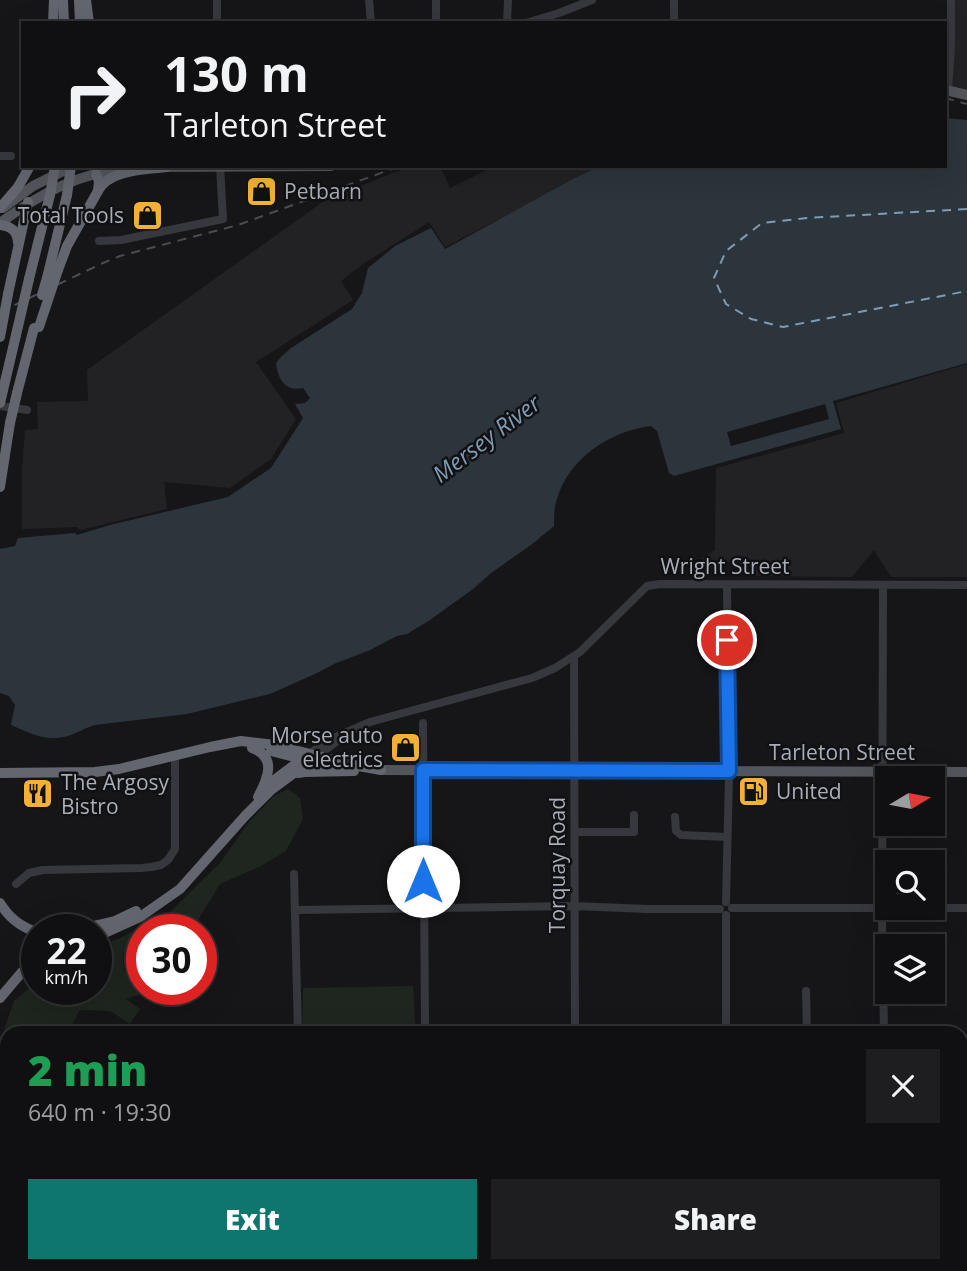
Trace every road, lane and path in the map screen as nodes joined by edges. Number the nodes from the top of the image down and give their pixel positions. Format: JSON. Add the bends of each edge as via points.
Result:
{"nodes":[{"id":1,"x":54,"y":0,"type":"edge"},
{"id":2,"x":63,"y":0,"type":"edge"},
{"id":3,"x":79,"y":0,"type":"edge"},
{"id":4,"x":86,"y":0,"type":"edge"},
{"id":5,"x":217,"y":0,"type":"edge"},
{"id":6,"x":372,"y":0,"type":"edge"},
{"id":7,"x":436,"y":0,"type":"edge"},
{"id":8,"x":508,"y":0,"type":"edge"},
{"id":9,"x":592,"y":0,"type":"edge"},
{"id":10,"x":674,"y":0,"type":"edge"},
{"id":11,"x":951,"y":0,"type":"edge"},
{"id":12,"x":371,"y":20,"type":"edge"},
{"id":13,"x":54,"y":21,"type":"edge"},
{"id":14,"x":64,"y":21,"type":"edge"},
{"id":15,"x":80,"y":21,"type":"edge"},
{"id":16,"x":89,"y":21,"type":"edge"},
{"id":17,"x":217,"y":21,"type":"edge"},
{"id":18,"x":436,"y":21,"type":"edge"},
{"id":19,"x":507,"y":21,"type":"edge"},
{"id":20,"x":533,"y":21,"type":"edge"},
{"id":21,"x":674,"y":21,"type":"edge"},
{"id":22,"x":947,"y":81,"type":"edge"},
{"id":23,"x":947,"y":89,"type":"edge"},
{"id":24,"x":967,"y":95,"type":"edge"},
{"id":25,"x":0,"y":156,"type":"edge"},
{"id":26,"x":11,"y":156,"type":"dead end"},
{"id":27,"x":30,"y":168,"type":"edge"},
{"id":28,"x":31,"y":168,"type":"edge"},
{"id":29,"x":72,"y":168,"type":"edge"},
{"id":30,"x":127,"y":168,"type":"edge"},
{"id":31,"x":161,"y":168,"type":"edge"},
{"id":32,"x":220,"y":168,"type":"edge"},
{"id":33,"x":58,"y":169,"type":"edge"},
{"id":34,"x":93,"y":172,"type":"edge"},
{"id":35,"x":33,"y":186,"type":"junction"},
{"id":36,"x":59,"y":186,"type":"junction"},
{"id":37,"x":97,"y":191,"type":"junction"},
{"id":38,"x":28,"y":202,"type":"junction"},
{"id":39,"x":0,"y":209,"type":"edge"},
{"id":40,"x":0,"y":224,"type":"edge"},
{"id":41,"x":99,"y":241,"type":"dead end"},
{"id":42,"x":18,"y":248,"type":"junction"},
{"id":43,"x":53,"y":272,"type":"junction"},
{"id":44,"x":0,"y":337,"type":"edge"},
{"id":45,"x":1,"y":400,"type":"edge"},
{"id":46,"x":27,"y":410,"type":"dead end"},
{"id":47,"x":0,"y":487,"type":"edge"},
{"id":48,"x":727,"y":584,"type":"junction"},
{"id":49,"x":883,"y":585,"type":"junction"},
{"id":50,"x":967,"y":585,"type":"edge"},
{"id":51,"x":574,"y":656,"type":"junction"},
{"id":52,"x":422,"y":723,"type":"dead end"},
{"id":53,"x":218,"y":745,"type":"junction"},
{"id":54,"x":252,"y":748,"type":"junction"},
{"id":55,"x":175,"y":756,"type":"junction"},
{"id":56,"x":310,"y":758,"type":"junction"},
{"id":57,"x":882,"y":766,"type":"edge"},
{"id":58,"x":381,"y":770,"type":"junction"},
{"id":59,"x":423,"y":770,"type":"junction"},
{"id":60,"x":575,"y":770,"type":"junction"},
{"id":61,"x":354,"y":771,"type":"junction"},
{"id":62,"x":729,"y":771,"type":"junction"},
{"id":63,"x":875,"y":772,"type":"edge"},
{"id":64,"x":945,"y":772,"type":"edge"},
{"id":65,"x":967,"y":772,"type":"edge"},
{"id":66,"x":0,"y":773,"type":"edge"},
{"id":67,"x":294,"y":775,"type":"junction"},
{"id":68,"x":258,"y":797,"type":"junction"},
{"id":69,"x":634,"y":815,"type":"dead end"},
{"id":70,"x":245,"y":816,"type":"junction"},
{"id":71,"x":675,"y":817,"type":"dead end"},
{"id":72,"x":575,"y":832,"type":"junction"},
{"id":73,"x":727,"y":837,"type":"junction"},
{"id":74,"x":214,"y":853,"type":"junction"},
{"id":75,"x":294,"y":874,"type":"dead end"},
{"id":76,"x":16,"y":884,"type":"dead end"},
{"id":77,"x":0,"y":903,"type":"edge"},
{"id":78,"x":574,"y":906,"type":"junction"},
{"id":79,"x":423,"y":908,"type":"junction"},
{"id":80,"x":875,"y":908,"type":"edge"},
{"id":81,"x":945,"y":908,"type":"edge"},
{"id":82,"x":967,"y":908,"type":"edge"},
{"id":83,"x":726,"y":909,"type":"junction"},
{"id":84,"x":296,"y":910,"type":"junction"},
{"id":85,"x":885,"y":920,"type":"edge"},
{"id":86,"x":112,"y":922,"type":"edge"},
{"id":87,"x":21,"y":926,"type":"edge"},
{"id":88,"x":112,"y":930,"type":"edge"},
{"id":89,"x":21,"y":974,"type":"edge"},
{"id":90,"x":806,"y":991,"type":"dead end"},
{"id":91,"x":0,"y":998,"type":"edge"},
{"id":92,"x":298,"y":1026,"type":"edge"},
{"id":93,"x":425,"y":1026,"type":"edge"},
{"id":94,"x":575,"y":1026,"type":"edge"},
{"id":95,"x":726,"y":1026,"type":"edge"},
{"id":96,"x":807,"y":1026,"type":"edge"},
{"id":97,"x":884,"y":1026,"type":"edge"}],
"edges":[{"from":1,"to":13,"type":"highway"},
{"from":2,"to":14,"type":"highway"},
{"from":3,"to":15,"type":"highway"},
{"from":4,"to":16,"type":"highway"},
{"from":5,"to":17,"type":"street"},
{"from":6,"to":12,"type":"street"},
{"from":7,"to":18,"type":"street"},
{"from":8,"to":19,"type":"street"},
{"from":9,"to":20,"type":"street"},
{"from":10,"to":21,"type":"street"},
{"from":11,"to":22,"type":"street"},
{"from":23,"to":24,"type":"main road"},
{"from":25,"to":26,"type":"street"},
{"from":27,"to":39,"type":"highway"},
{"from":28,"to":35,"type":"highway"},
{"from":29,"to":43,"type":"highway","bridge":true},
{"from":30,"to":34,"type":"main road"},
{"from":31,"to":37,"type":"highway","via":[[116,175]]},
{"from":32,"to":41,"type":"street","via":[[223,219]]},
{"from":33,"to":34,"type":"main road"},
{"from":33,"to":35,"type":"main road"},
{"from":33,"to":45,"type":"highway","bridge":true},
{"from":34,"to":36,"type":"main road"},
{"from":34,"to":37,"type":"highway","via":[[99,181]]},
{"from":35,"to":36,"type":"main road"},
{"from":35,"to":38,"type":"main road"},
{"from":35,"to":39,"type":"main road"},
{"from":36,"to":38,"type":"main road"},
{"from":37,"to":43,"type":"highway"},
{"from":38,"to":40,"type":"main road"},
{"from":38,"to":42,"type":"highway"},
{"from":40,"to":42,"type":"highway","via":[[16,234]]},
{"from":42,"to":44,"type":"highway","bridge":true},
{"from":43,"to":47,"type":"highway","bridge":true,"via":[[10,423]]},
{"from":45,"to":46,"type":"street"},
{"from":48,"to":49,"type":"street","name":"Wright Street"},
{"from":48,"to":51,"type":"street","name":"Wright Street","via":[[647,586]]},
{"from":48,"to":62,"type":"street"},
{"from":49,"to":50,"type":"street","name":"Wright Street"},
{"from":49,"to":57,"type":"street"},
{"from":51,"to":56,"type":"street","name":"Wright Street","via":[[532,678],[357,727]]},
{"from":51,"to":60,"type":"street","name":"Torquay Road"},
{"from":52,"to":59,"type":"street"},
{"from":53,"to":54,"type":"highway","name":"Tarleton Street"},
{"from":53,"to":55,"type":"highway","name":"Tarleton Street"},
{"from":53,"to":56,"type":"highway","name":"Tarleton Street","via":[[251,741],[287,747]]},
{"from":54,"to":56,"type":"highway","name":"Tarleton Street"},
{"from":54,"to":68,"type":"highway","via":[[262,752],[268,765]]},
{"from":55,"to":66,"type":"highway","name":"Tarleton Street","via":[[106,771]]},
{"from":55,"to":76,"type":"street","via":[[175,849],[161,865],[43,870],[29,873]]},
{"from":56,"to":58,"type":"highway","name":"Tarleton Street"},
{"from":56,"to":61,"type":"highway","name":"Tarleton Street"},
{"from":56,"to":67,"type":"highway"},
{"from":56,"to":68,"type":"highway","via":[[272,781]]},
{"from":58,"to":59,"type":"main road","name":"Tarleton Street"},
{"from":58,"to":61,"type":"highway","name":"Tarleton Street"},
{"from":59,"to":60,"type":"main road","name":"Tarleton Street"},
{"from":59,"to":79,"type":"street"},
{"from":60,"to":62,"type":"main road","name":"Tarleton Street"},
{"from":60,"to":72,"type":"street","name":"Torquay Road"},
{"from":61,"to":67,"type":"highway"},
{"from":62,"to":63,"type":"main road","name":"Tarleton Street"},
{"from":62,"to":73,"type":"street"},
{"from":64,"to":65,"type":"main road","name":"Tarleton Street"},
{"from":67,"to":70,"type":"highway"},
{"from":68,"to":70,"type":"highway"},
{"from":69,"to":72,"type":"street","via":[[634,832]]},
{"from":70,"to":74,"type":"highway"},
{"from":71,"to":73,"type":"street","via":[[681,835]]},
{"from":72,"to":78,"type":"street","name":"Torquay Road"},
{"from":73,"to":83,"type":"street"},
{"from":74,"to":86,"type":"highway","via":[[158,899]]},
{"from":74,"to":88,"type":"highway","via":[[180,889]]},
{"from":75,"to":84,"type":"street"},
{"from":77,"to":87,"type":"highway"},
{"from":78,"to":79,"type":"street"},
{"from":78,"to":83,"type":"street"},
{"from":78,"to":94,"type":"street","name":"Torquay Road"},
{"from":79,"to":84,"type":"street"},
{"from":79,"to":93,"type":"street"},
{"from":80,"to":83,"type":"street"},
{"from":81,"to":82,"type":"street"},
{"from":83,"to":95,"type":"street"},
{"from":84,"to":92,"type":"street"},
{"from":85,"to":97,"type":"street"},
{"from":89,"to":91,"type":"highway"},
{"from":90,"to":96,"type":"street"}]}
